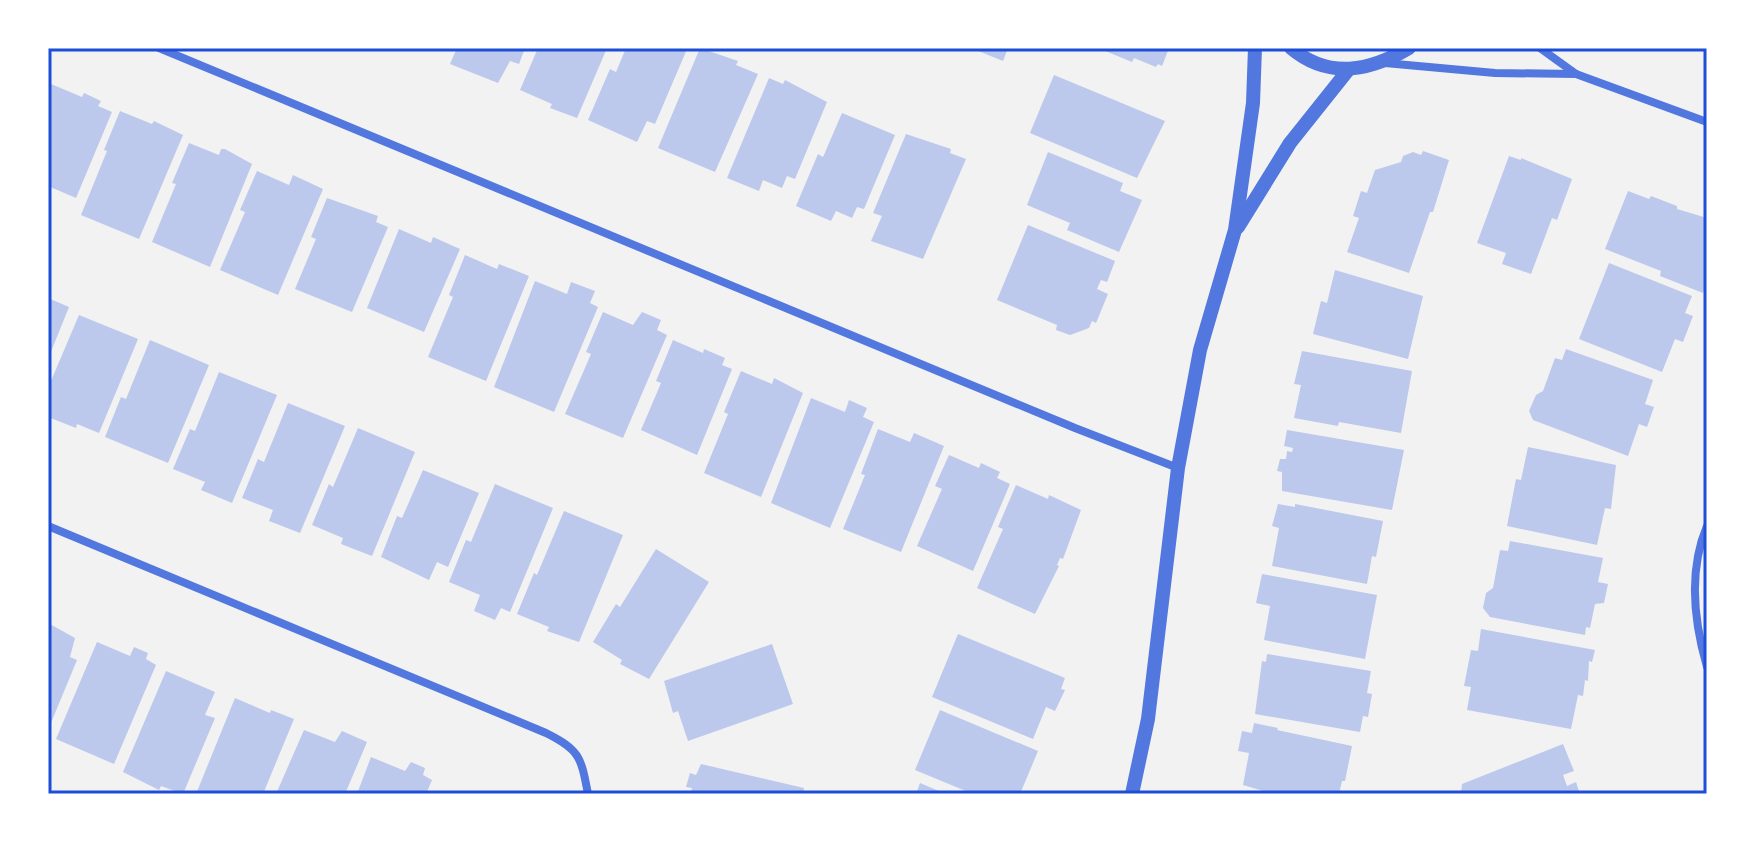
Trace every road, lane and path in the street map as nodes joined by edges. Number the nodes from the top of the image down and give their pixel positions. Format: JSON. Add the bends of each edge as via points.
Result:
{"nodes":[{"id":1,"x":159,"y":48,"type":"edge"},
{"id":2,"x":1255,"y":48,"type":"edge"},
{"id":3,"x":1291,"y":48,"type":"edge"},
{"id":4,"x":1409,"y":48,"type":"edge"},
{"id":5,"x":1540,"y":48,"type":"edge"},
{"id":6,"x":1383,"y":63,"type":"junction"},
{"id":7,"x":1349,"y":69,"type":"junction"},
{"id":8,"x":1576,"y":74,"type":"junction"},
{"id":9,"x":1707,"y":122,"type":"edge"},
{"id":10,"x":1235,"y":230,"type":"junction"},
{"id":11,"x":1178,"y":468,"type":"junction"},
{"id":12,"x":48,"y":526,"type":"edge"},
{"id":13,"x":1707,"y":526,"type":"edge"},
{"id":14,"x":1707,"y":667,"type":"edge"},
{"id":15,"x":588,"y":794,"type":"edge"},
{"id":16,"x":1132,"y":794,"type":"edge"}],
"edges":[{"from":1,"to":11,"type":"street"},
{"from":2,"to":10,"type":"street","via":[[1253,103]]},
{"from":3,"to":7,"type":"street","via":[[1332,68]]},
{"from":4,"to":6,"type":"street"},
{"from":5,"to":8,"type":"street"},
{"from":6,"to":7,"type":"street"},
{"from":6,"to":8,"type":"street"},
{"from":7,"to":10,"type":"street","via":[[1290,143]]},
{"from":8,"to":9,"type":"street"},
{"from":10,"to":11,"type":"street","via":[[1200,350]]},
{"from":11,"to":16,"type":"street","via":[[1148,719]]},
{"from":12,"to":15,"type":"street","via":[[546,733],[570,745],[583,767]]},
{"from":13,"to":14,"type":"street","via":[[1694,595]]}]}
